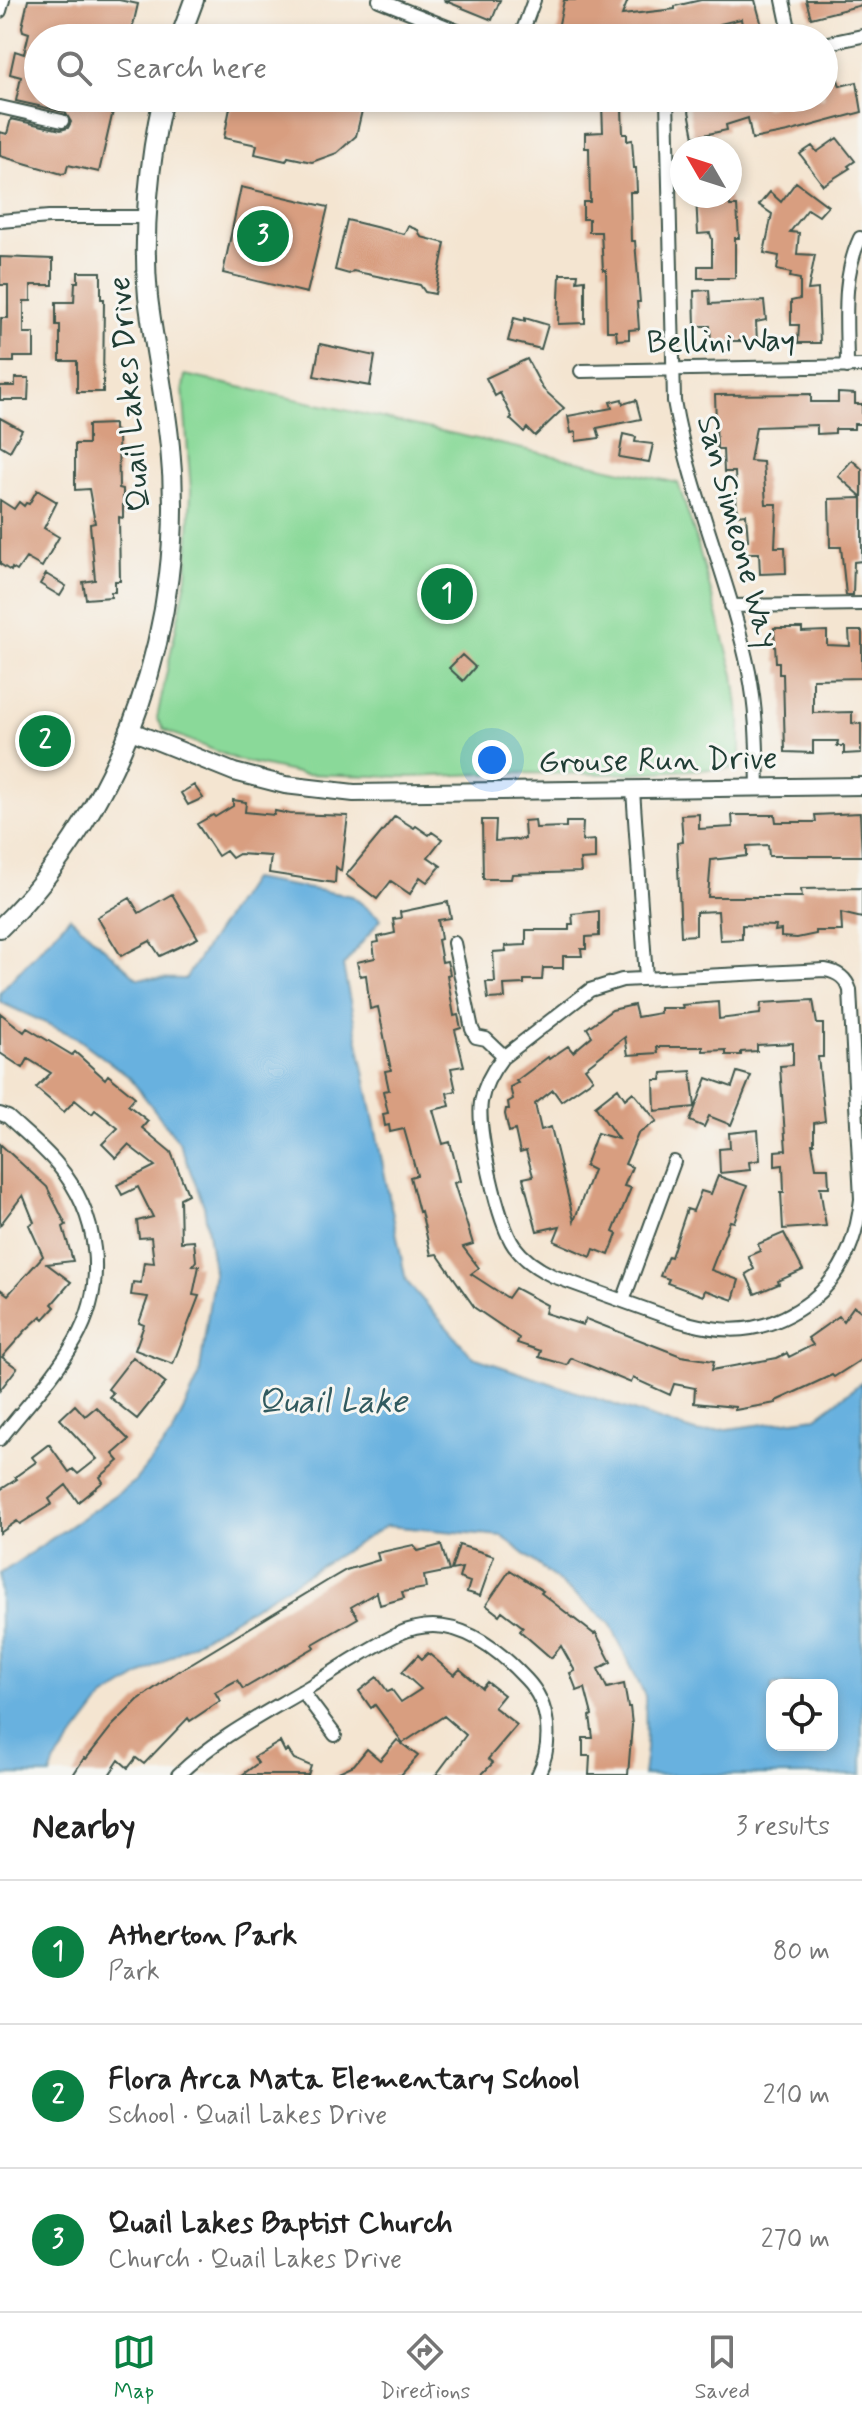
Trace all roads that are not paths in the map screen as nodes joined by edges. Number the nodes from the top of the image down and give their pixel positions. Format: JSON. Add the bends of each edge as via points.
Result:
{"nodes":[{"id":1,"x":3,"y":0,"type":"edge"},
{"id":2,"x":194,"y":0,"type":"edge"},
{"id":3,"x":379,"y":0,"type":"edge"},
{"id":4,"x":534,"y":0,"type":"edge"},
{"id":5,"x":783,"y":0,"type":"edge"},
{"id":6,"x":0,"y":11,"type":"edge"},
{"id":7,"x":185,"y":24,"type":"edge"},
{"id":8,"x":440,"y":24,"type":"edge"},
{"id":9,"x":525,"y":24,"type":"edge"},
{"id":10,"x":788,"y":24,"type":"edge"},
{"id":11,"x":862,"y":36,"type":"edge"},
{"id":12,"x":838,"y":41,"type":"edge"},
{"id":13,"x":0,"y":107,"type":"edge"},
{"id":14,"x":161,"y":112,"type":"edge"},
{"id":15,"x":667,"y":112,"type":"edge"},
{"id":16,"x":62,"y":121,"type":"dead end"},
{"id":17,"x":148,"y":217,"type":"junction"},
{"id":18,"x":0,"y":221,"type":"edge"},
{"id":19,"x":860,"y":238,"type":"dead end"},
{"id":20,"x":862,"y":366,"type":"edge"},
{"id":21,"x":847,"y":367,"type":"junction"},
{"id":22,"x":672,"y":369,"type":"junction"},
{"id":23,"x":581,"y":371,"type":"dead end"},
{"id":24,"x":862,"y":604,"type":"edge"},
{"id":25,"x":731,"y":606,"type":"junction"},
{"id":26,"x":129,"y":730,"type":"junction"},
{"id":27,"x":862,"y":786,"type":"edge"},
{"id":28,"x":758,"y":788,"type":"junction"},
{"id":29,"x":633,"y":790,"type":"junction"},
{"id":30,"x":1,"y":924,"type":"edge"},
{"id":31,"x":454,"y":943,"type":"dead end"},
{"id":32,"x":646,"y":978,"type":"junction"},
{"id":33,"x":504,"y":1056,"type":"junction"},
{"id":34,"x":0,"y":1114,"type":"edge"},
{"id":35,"x":674,"y":1162,"type":"dead end"},
{"id":36,"x":623,"y":1301,"type":"junction"},
{"id":37,"x":0,"y":1439,"type":"edge"},
{"id":38,"x":302,"y":1691,"type":"junction"},
{"id":39,"x":335,"y":1735,"type":"dead end"},
{"id":40,"x":178,"y":1775,"type":"edge"},
{"id":41,"x":538,"y":1775,"type":"edge"}],
"edges":[{"from":1,"to":6,"type":"street"},
{"from":2,"to":7,"type":"main road"},
{"from":3,"to":8,"type":"street"},
{"from":4,"to":9,"type":"street"},
{"from":5,"to":10,"type":"street"},
{"from":11,"to":12,"type":"street"},
{"from":13,"to":16,"type":"street"},
{"from":14,"to":17,"type":"main road","name":"Quail Lakes Drive"},
{"from":15,"to":22,"type":"street","name":"San Simeone Way"},
{"from":17,"to":18,"type":"street"},
{"from":17,"to":26,"type":"main road","name":"Quail Lakes Drive","via":[[148,293],[174,502],[162,622]]},
{"from":19,"to":21,"type":"street","via":[[847,277]]},
{"from":20,"to":21,"type":"street","name":"Bellini Way"},
{"from":21,"to":22,"type":"street","name":"Bellini Way"},
{"from":22,"to":23,"type":"street","name":"Bellini Way"},
{"from":22,"to":25,"type":"street","name":"San Simeone Way","via":[[683,448]]},
{"from":24,"to":25,"type":"street"},
{"from":25,"to":28,"type":"street","name":"San Simeone Way","via":[[755,701]]},
{"from":26,"to":29,"type":"street","name":"Grouse Run Drive","via":[[234,772],[319,790]]},
{"from":26,"to":30,"type":"main road","name":"Quail Lakes Drive","via":[[83,823],[51,870]]},
{"from":27,"to":28,"type":"street","name":"Grouse Run Drive"},
{"from":28,"to":29,"type":"street","name":"Grouse Run Drive"},
{"from":29,"to":32,"type":"street"},
{"from":31,"to":33,"type":"street","via":[[472,1029]]},
{"from":32,"to":33,"type":"street","via":[[590,990]]},
{"from":32,"to":36,"type":"street","via":[[825,970],[848,983],[861,1199],[855,1237],[841,1267],[819,1293],[785,1317],[752,1328],[718,1330]]},
{"from":33,"to":36,"type":"street","via":[[484,1088],[480,1113],[506,1232],[521,1255],[540,1270]]},
{"from":34,"to":37,"type":"street","via":[[56,1162],[73,1185],[89,1219],[96,1255],[89,1309],[75,1342]]},
{"from":35,"to":36,"type":"street"},
{"from":38,"to":39,"type":"street"},
{"from":38,"to":40,"type":"street","via":[[216,1743]]},
{"from":38,"to":41,"type":"street","via":[[410,1630],[432,1626],[463,1631],[515,1668],[536,1692],[548,1737]]}]}
